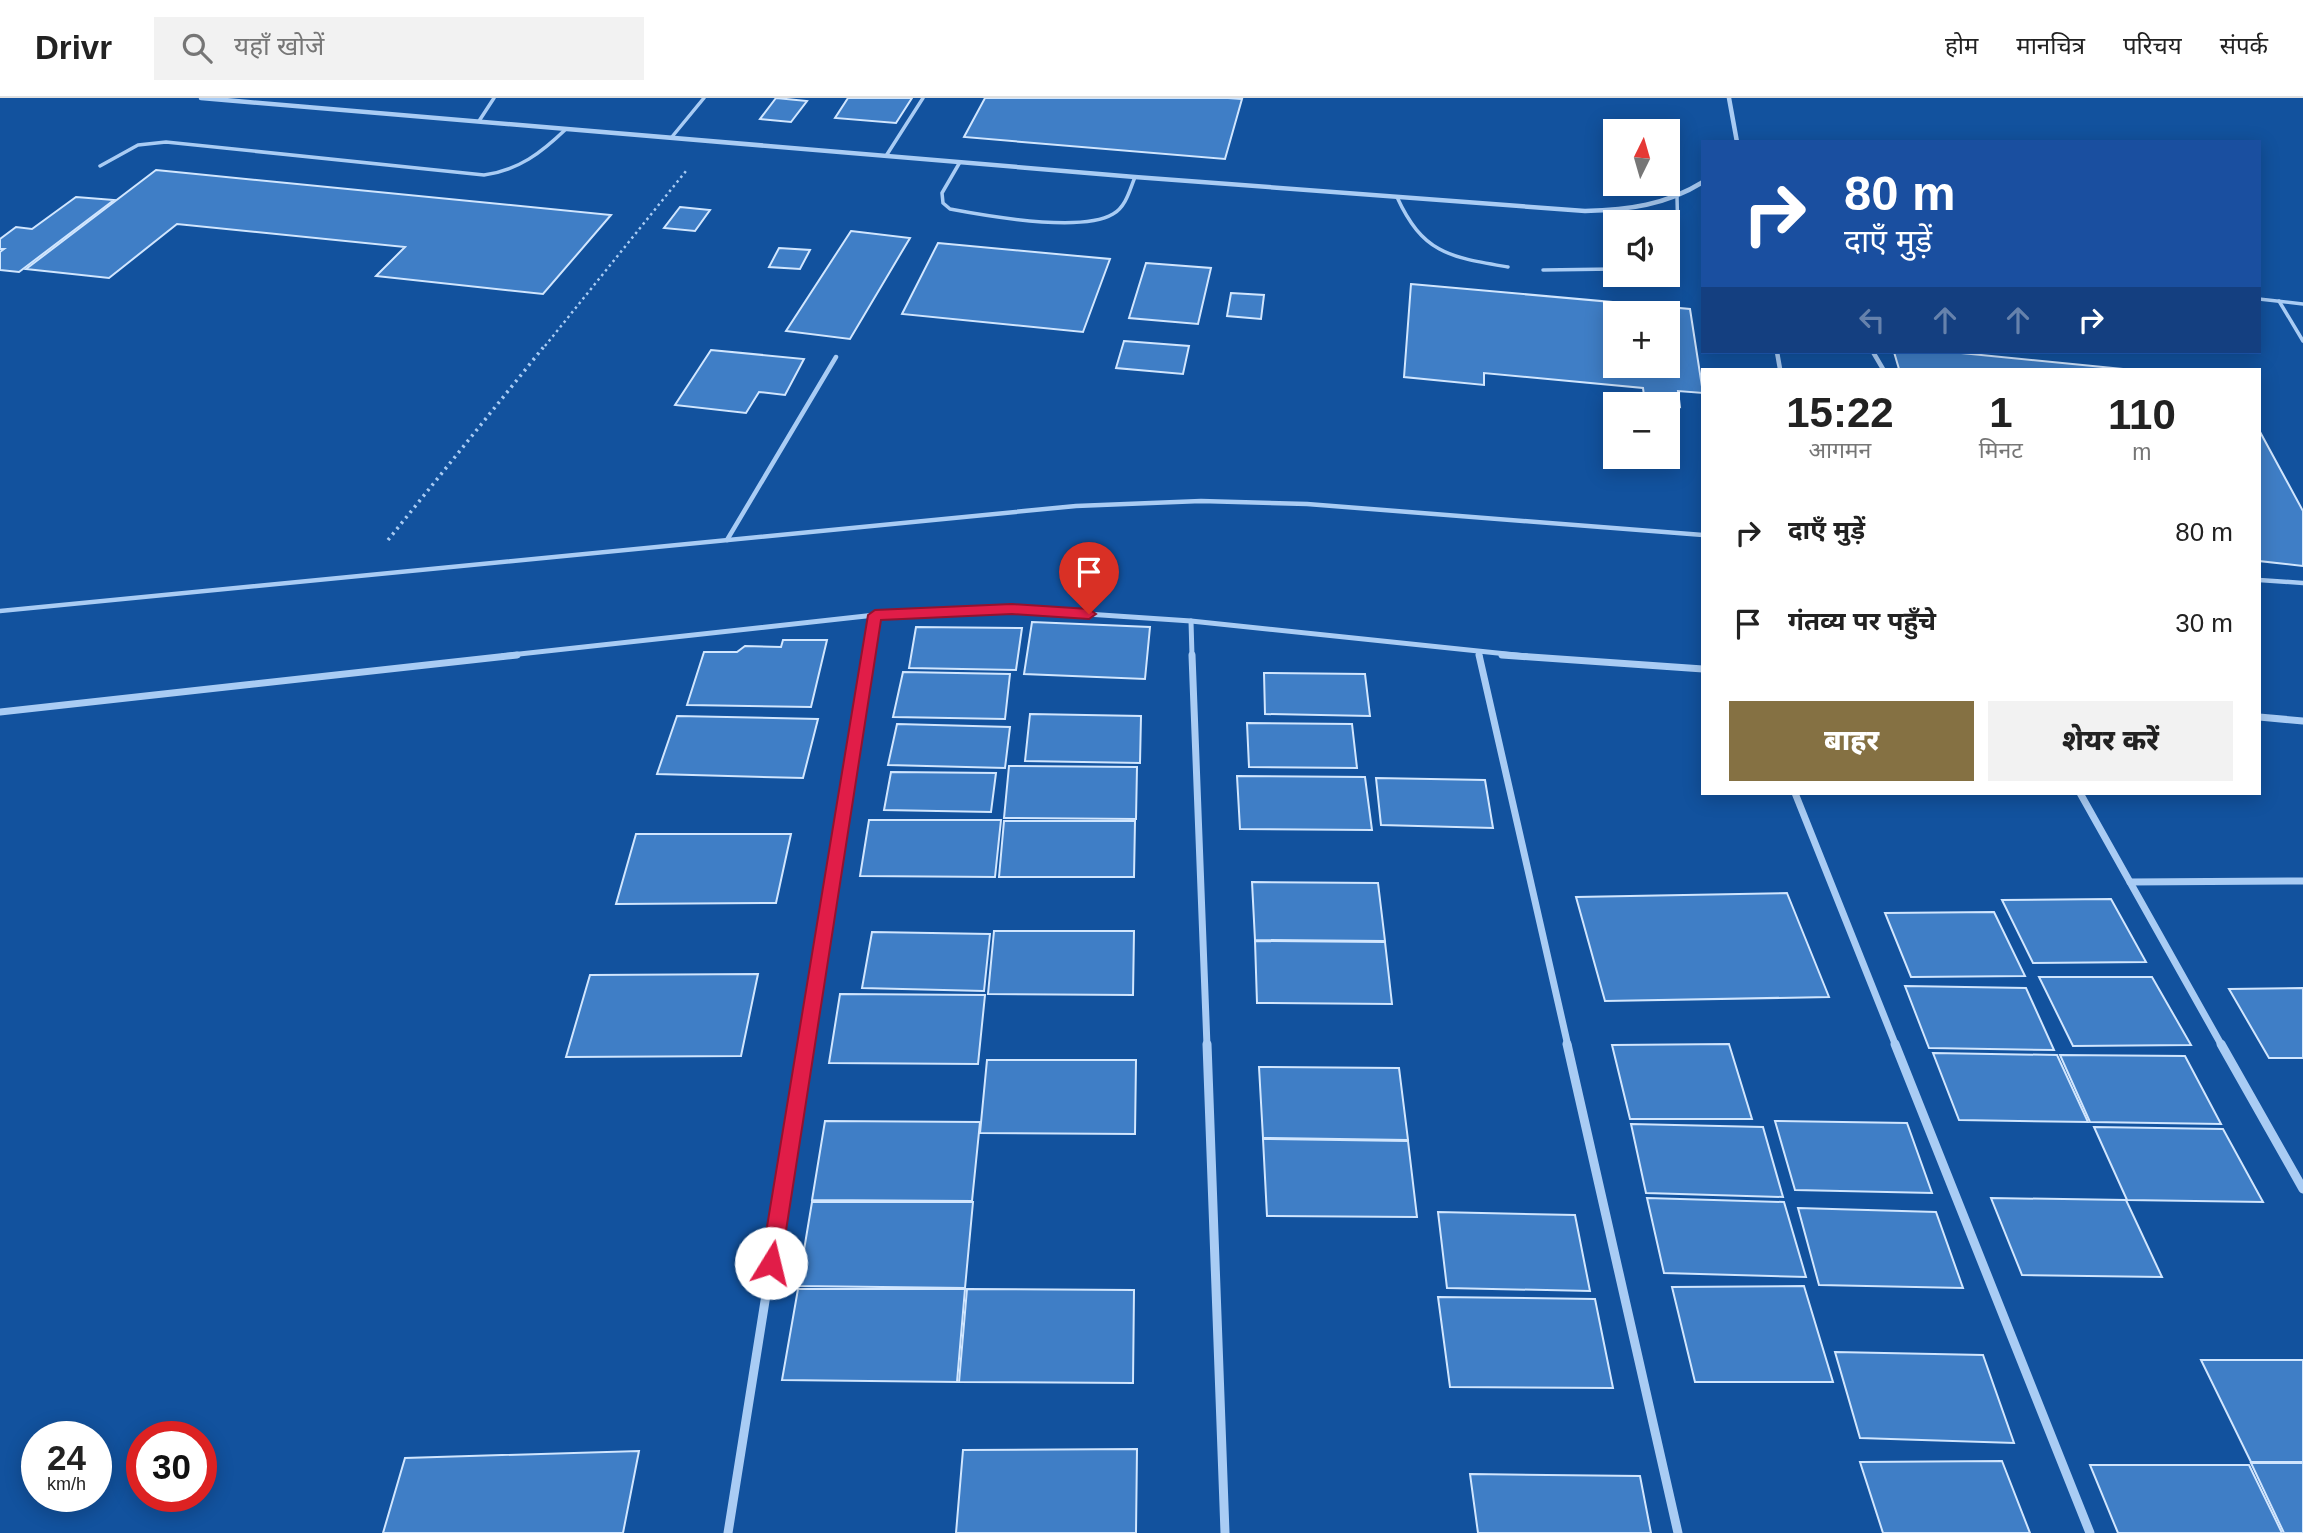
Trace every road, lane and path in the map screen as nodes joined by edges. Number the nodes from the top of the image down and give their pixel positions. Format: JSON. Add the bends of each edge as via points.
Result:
{"nodes":[{"id":1,"x":201,"y":98,"type":"edge"},
{"id":2,"x":494,"y":98,"type":"edge"},
{"id":3,"x":704,"y":98,"type":"edge"},
{"id":4,"x":923,"y":98,"type":"edge"},
{"id":5,"x":1729,"y":98,"type":"edge"},
{"id":6,"x":479,"y":121,"type":"junction"},
{"id":7,"x":566,"y":129,"type":"junction"},
{"id":8,"x":671,"y":138,"type":"junction"},
{"id":9,"x":1737,"y":140,"type":"edge"},
{"id":10,"x":711,"y":141,"type":"junction"},
{"id":11,"x":886,"y":156,"type":"junction"},
{"id":12,"x":960,"y":162,"type":"junction"},
{"id":13,"x":100,"y":166,"type":"dead end"},
{"id":14,"x":1135,"y":177,"type":"junction"},
{"id":15,"x":1701,"y":183,"type":"edge"},
{"id":16,"x":1397,"y":197,"type":"junction"},
{"id":17,"x":1677,"y":197,"type":"junction"},
{"id":18,"x":1677,"y":210,"type":"edge"},
{"id":19,"x":1508,"y":267,"type":"dead end"},
{"id":20,"x":1603,"y":269,"type":"edge"},
{"id":21,"x":1543,"y":270,"type":"dead end"},
{"id":22,"x":2261,"y":299,"type":"edge"},
{"id":23,"x":2279,"y":301,"type":"junction"},
{"id":24,"x":2303,"y":304,"type":"edge"},
{"id":25,"x":2303,"y":341,"type":"edge"},
{"id":26,"x":836,"y":357,"type":"dead end"},
{"id":27,"x":1701,"y":535,"type":"edge"},
{"id":28,"x":727,"y":540,"type":"junction"},
{"id":29,"x":359,"y":576,"type":"junction"},
{"id":30,"x":2261,"y":580,"type":"edge"},
{"id":31,"x":2303,"y":583,"type":"edge"},
{"id":32,"x":0,"y":611,"type":"edge"},
{"id":33,"x":875,"y":615,"type":"junction"},
{"id":34,"x":1191,"y":621,"type":"junction"},
{"id":35,"x":1479,"y":653,"type":"junction"},
{"id":36,"x":1701,"y":669,"type":"edge"},
{"id":37,"x":0,"y":712,"type":"edge"},
{"id":38,"x":2261,"y":717,"type":"edge"},
{"id":39,"x":2303,"y":722,"type":"edge"},
{"id":40,"x":1795,"y":795,"type":"edge"},
{"id":41,"x":2081,"y":795,"type":"edge"},
{"id":42,"x":2303,"y":881,"type":"edge"},
{"id":43,"x":2130,"y":882,"type":"junction"},
{"id":44,"x":2303,"y":1189,"type":"edge"},
{"id":45,"x":728,"y":1533,"type":"edge"},
{"id":46,"x":1225,"y":1533,"type":"edge"},
{"id":47,"x":1678,"y":1533,"type":"edge"},
{"id":48,"x":2090,"y":1533,"type":"edge"}],
"edges":[{"from":1,"to":6,"type":"street"},
{"from":2,"to":6,"type":"lane"},
{"from":3,"to":8,"type":"lane"},
{"from":4,"to":11,"type":"lane"},
{"from":5,"to":9,"type":"street"},
{"from":6,"to":7,"type":"street"},
{"from":7,"to":8,"type":"street"},
{"from":7,"to":13,"type":"lane","via":[[538,158],[505,173],[484,175],[166,142],[138,145]]},
{"from":8,"to":10,"type":"street"},
{"from":10,"to":11,"type":"street"},
{"from":10,"to":29,"type":"path"},
{"from":11,"to":12,"type":"street"},
{"from":12,"to":14,"type":"street"},
{"from":12,"to":14,"type":"lane","via":[[942,193],[943,203],[950,209],[1071,222],[1100,221],[1113,215],[1123,206]]},
{"from":14,"to":16,"type":"street"},
{"from":15,"to":17,"type":"street"},
{"from":16,"to":17,"type":"street","via":[[1585,211],[1631,210]]},
{"from":16,"to":19,"type":"lane","via":[[1415,231],[1435,247],[1460,258]]},
{"from":17,"to":18,"type":"lane"},
{"from":20,"to":21,"type":"lane"},
{"from":22,"to":23,"type":"lane"},
{"from":23,"to":24,"type":"lane"},
{"from":23,"to":25,"type":"lane"},
{"from":26,"to":28,"type":"lane"},
{"from":27,"to":28,"type":"lane","via":[[1201,500],[1076,506]]},
{"from":28,"to":29,"type":"lane"},
{"from":29,"to":32,"type":"lane"},
{"from":30,"to":31,"type":"lane"},
{"from":33,"to":34,"type":"street","via":[[1012,609]]},
{"from":33,"to":37,"type":"street"},
{"from":33,"to":45,"type":"street"},
{"from":34,"to":35,"type":"street"},
{"from":34,"to":46,"type":"street"},
{"from":35,"to":36,"type":"street"},
{"from":35,"to":47,"type":"street"},
{"from":38,"to":39,"type":"street"},
{"from":40,"to":48,"type":"street"},
{"from":41,"to":43,"type":"street"},
{"from":42,"to":43,"type":"street"},
{"from":43,"to":44,"type":"street"}]}
